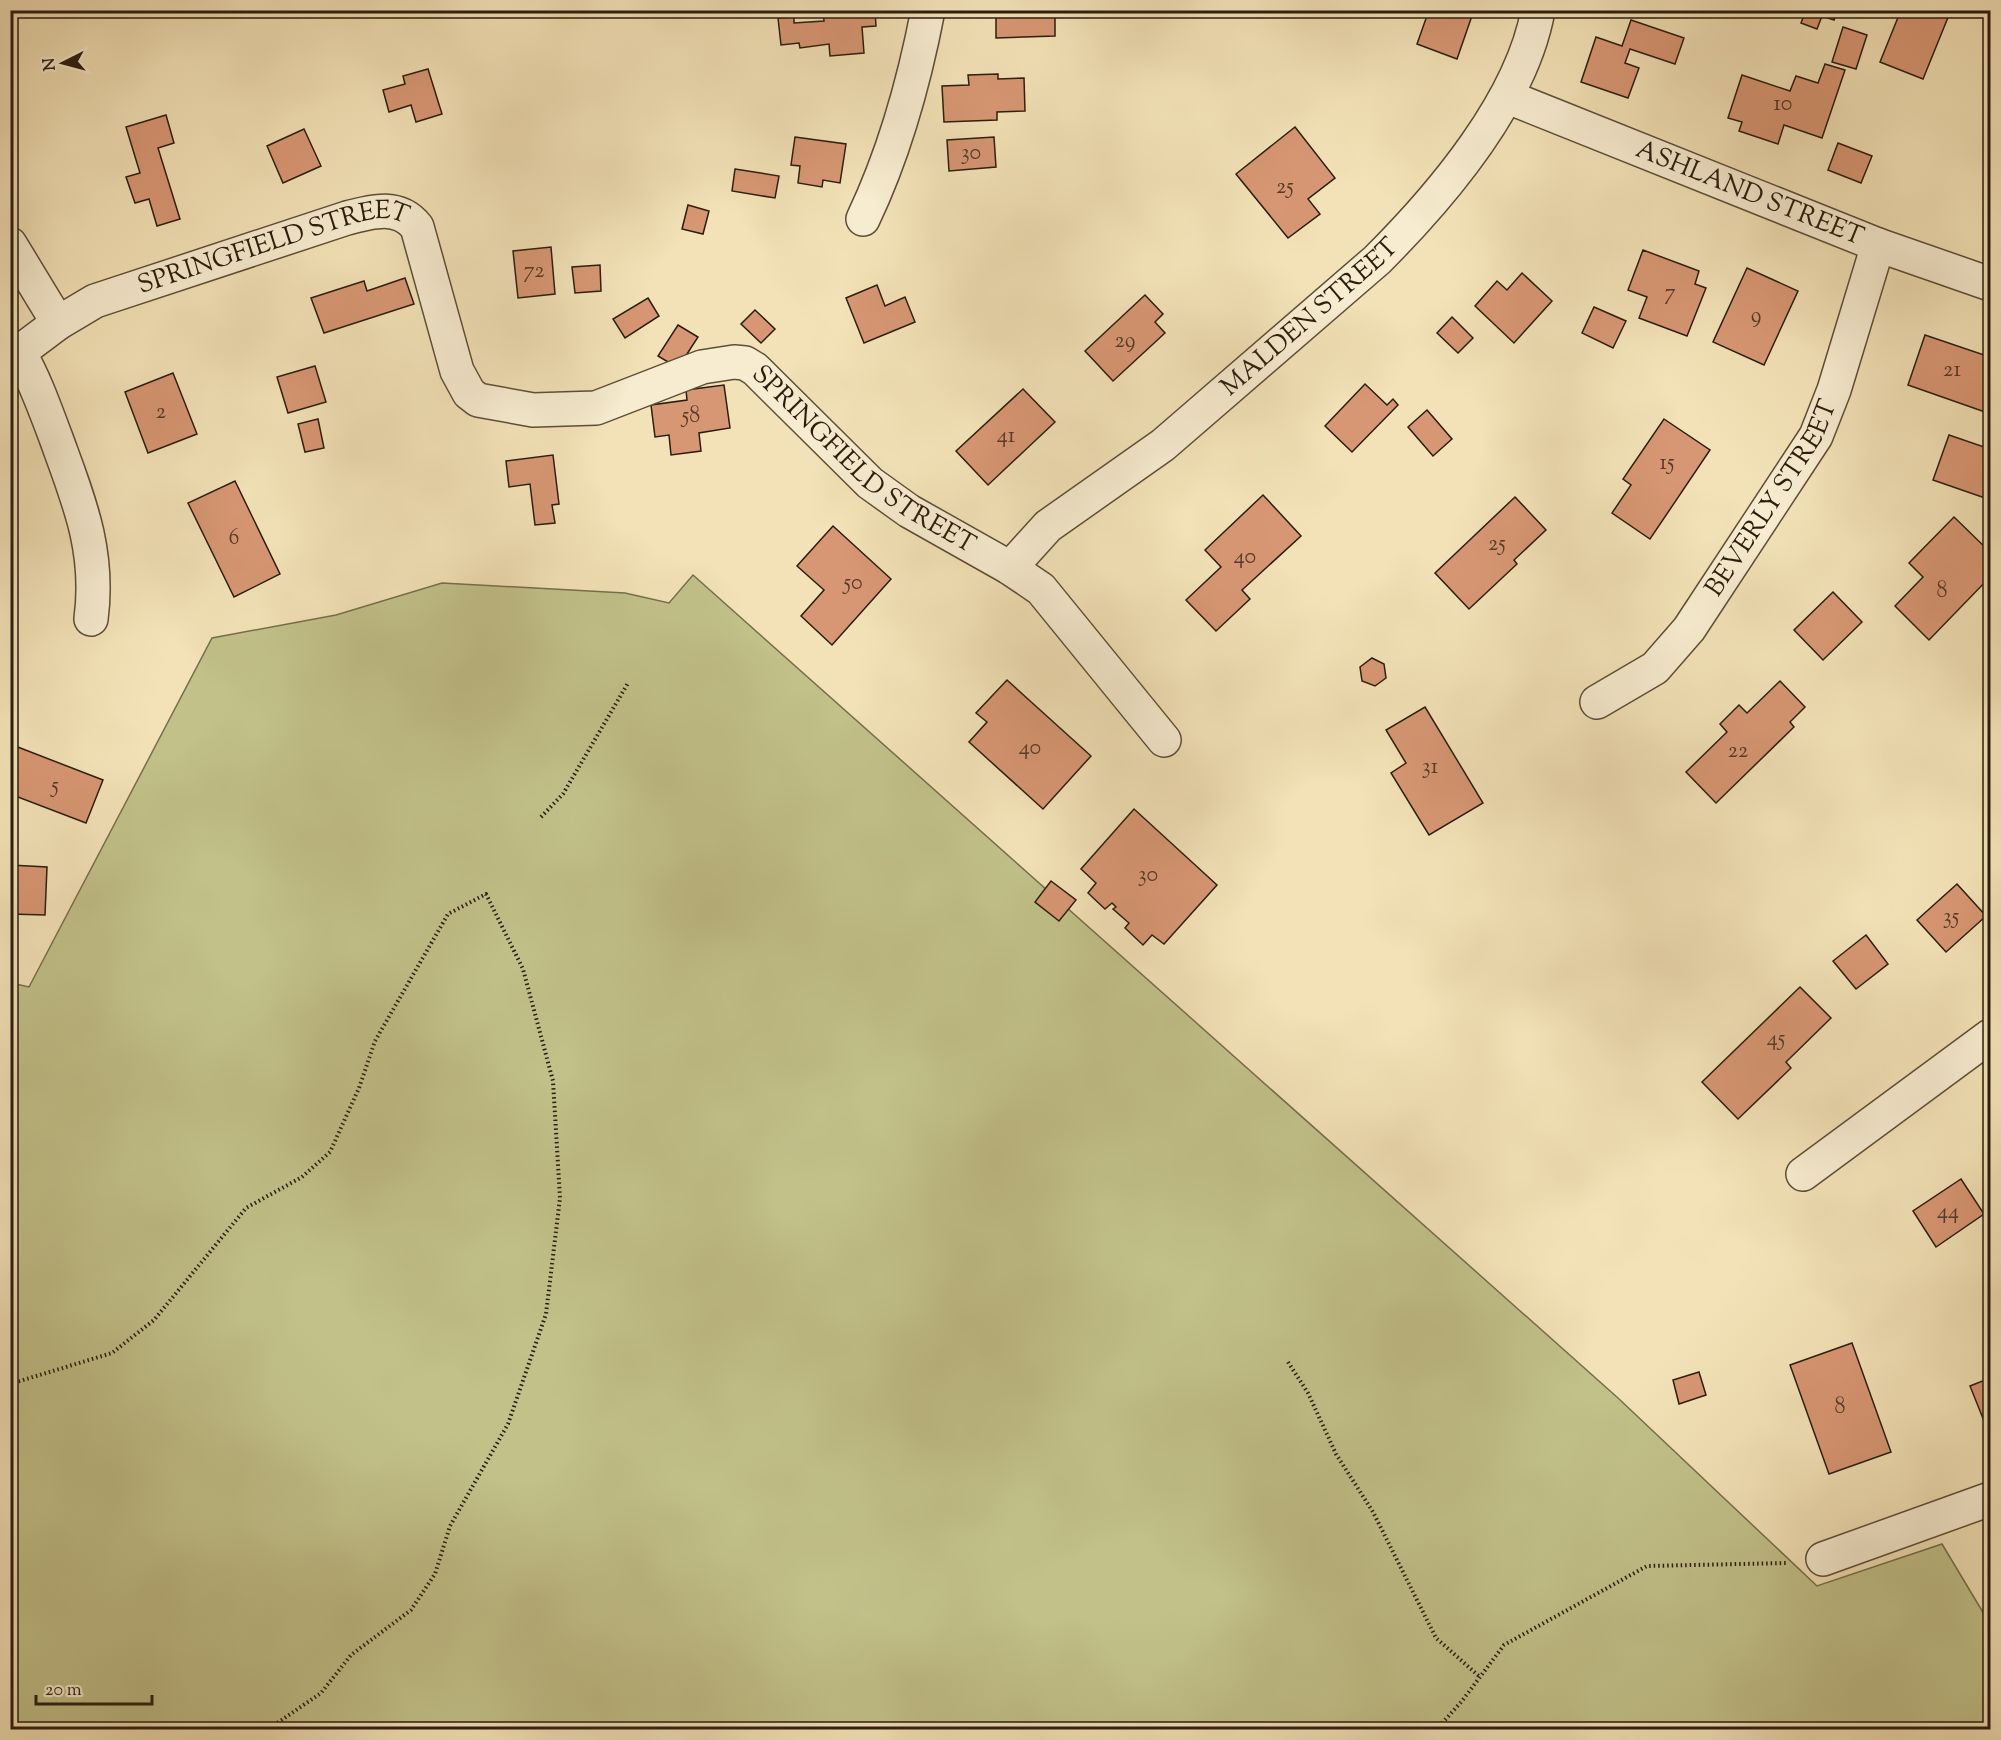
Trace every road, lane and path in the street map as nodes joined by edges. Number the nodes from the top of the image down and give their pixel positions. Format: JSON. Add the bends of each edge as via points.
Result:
{"nodes":[{"id":1,"x":928,"y":10,"type":"edge"},
{"id":2,"x":1538,"y":10,"type":"edge"},
{"id":3,"x":1508,"y":97,"type":"junction"},
{"id":4,"x":863,"y":219,"type":"dead end"},
{"id":5,"x":10,"y":244,"type":"edge"},
{"id":6,"x":1878,"y":245,"type":"junction"},
{"id":7,"x":1990,"y":284,"type":"edge"},
{"id":8,"x":58,"y":323,"type":"junction"},
{"id":9,"x":15,"y":357,"type":"edge"},
{"id":10,"x":1010,"y":568,"type":"junction"},
{"id":11,"x":91,"y":619,"type":"dead end"},
{"id":12,"x":628,"y":683,"type":"dead end"},
{"id":13,"x":1597,"y":702,"type":"dead end"},
{"id":14,"x":1164,"y":740,"type":"dead end"},
{"id":15,"x":541,"y":817,"type":"dead end"},
{"id":16,"x":1990,"y":1036,"type":"edge"},
{"id":17,"x":1803,"y":1174,"type":"dead end"},
{"id":18,"x":1288,"y":1362,"type":"dead end"},
{"id":19,"x":10,"y":1384,"type":"edge"},
{"id":20,"x":1990,"y":1498,"type":"edge"},
{"id":21,"x":1823,"y":1559,"type":"joint"},
{"id":22,"x":1480,"y":1677,"type":"junction"},
{"id":23,"x":267,"y":1730,"type":"edge"},
{"id":24,"x":1436,"y":1730,"type":"edge"}],
"edges":[{"from":1,"to":4,"type":"street","via":[[900,128]]},
{"from":2,"to":3,"type":"street","name":"MALDEN STREET"},
{"from":3,"to":6,"type":"street","name":"ASHLAND STREET"},
{"from":3,"to":10,"type":"street","name":"MALDEN STREET","via":[[1425,210],[1377,260],[1163,445],[1048,526]]},
{"from":5,"to":8,"type":"street"},
{"from":6,"to":7,"type":"street","name":"ASHLAND STREET"},
{"from":6,"to":13,"type":"street","name":"BEVERLY STREET","via":[[1816,436],[1689,630],[1655,669]]},
{"from":8,"to":9,"type":"street","name":"SPRINGFIELD STREET"},
{"from":8,"to":10,"type":"street","name":"SPRINGFIELD STREET","via":[[116,293],[347,218],[398,212],[417,227],[457,371],[469,393],[478,400],[533,410],[596,408],[702,367],[745,363],[756,369],[889,498]]},
{"from":9,"to":11,"type":"street","via":[[35,383],[86,523],[94,570]]},
{"from":10,"to":14,"type":"street","name":"SPRINGFIELD STREET","via":[[1041,589]]},
{"from":12,"to":15,"type":"path","via":[[563,794]]},
{"from":16,"to":17,"type":"street"},
{"from":18,"to":22,"type":"path","via":[[1308,1393],[1336,1454],[1373,1512],[1436,1638]]},
{"from":19,"to":23,"type":"path","via":[[112,1353],[154,1320],[246,1208],[302,1177],[330,1152],[375,1041],[448,914],[486,894],[523,969],[553,1082],[560,1198],[546,1314],[508,1424],[450,1526],[435,1574],[411,1610],[351,1655],[321,1694]]},
{"from":20,"to":21,"type":"street"},
{"from":21,"to":22,"type":"path","via":[[1764,1565],[1647,1566],[1504,1645]]},
{"from":22,"to":24,"type":"path"}]}
